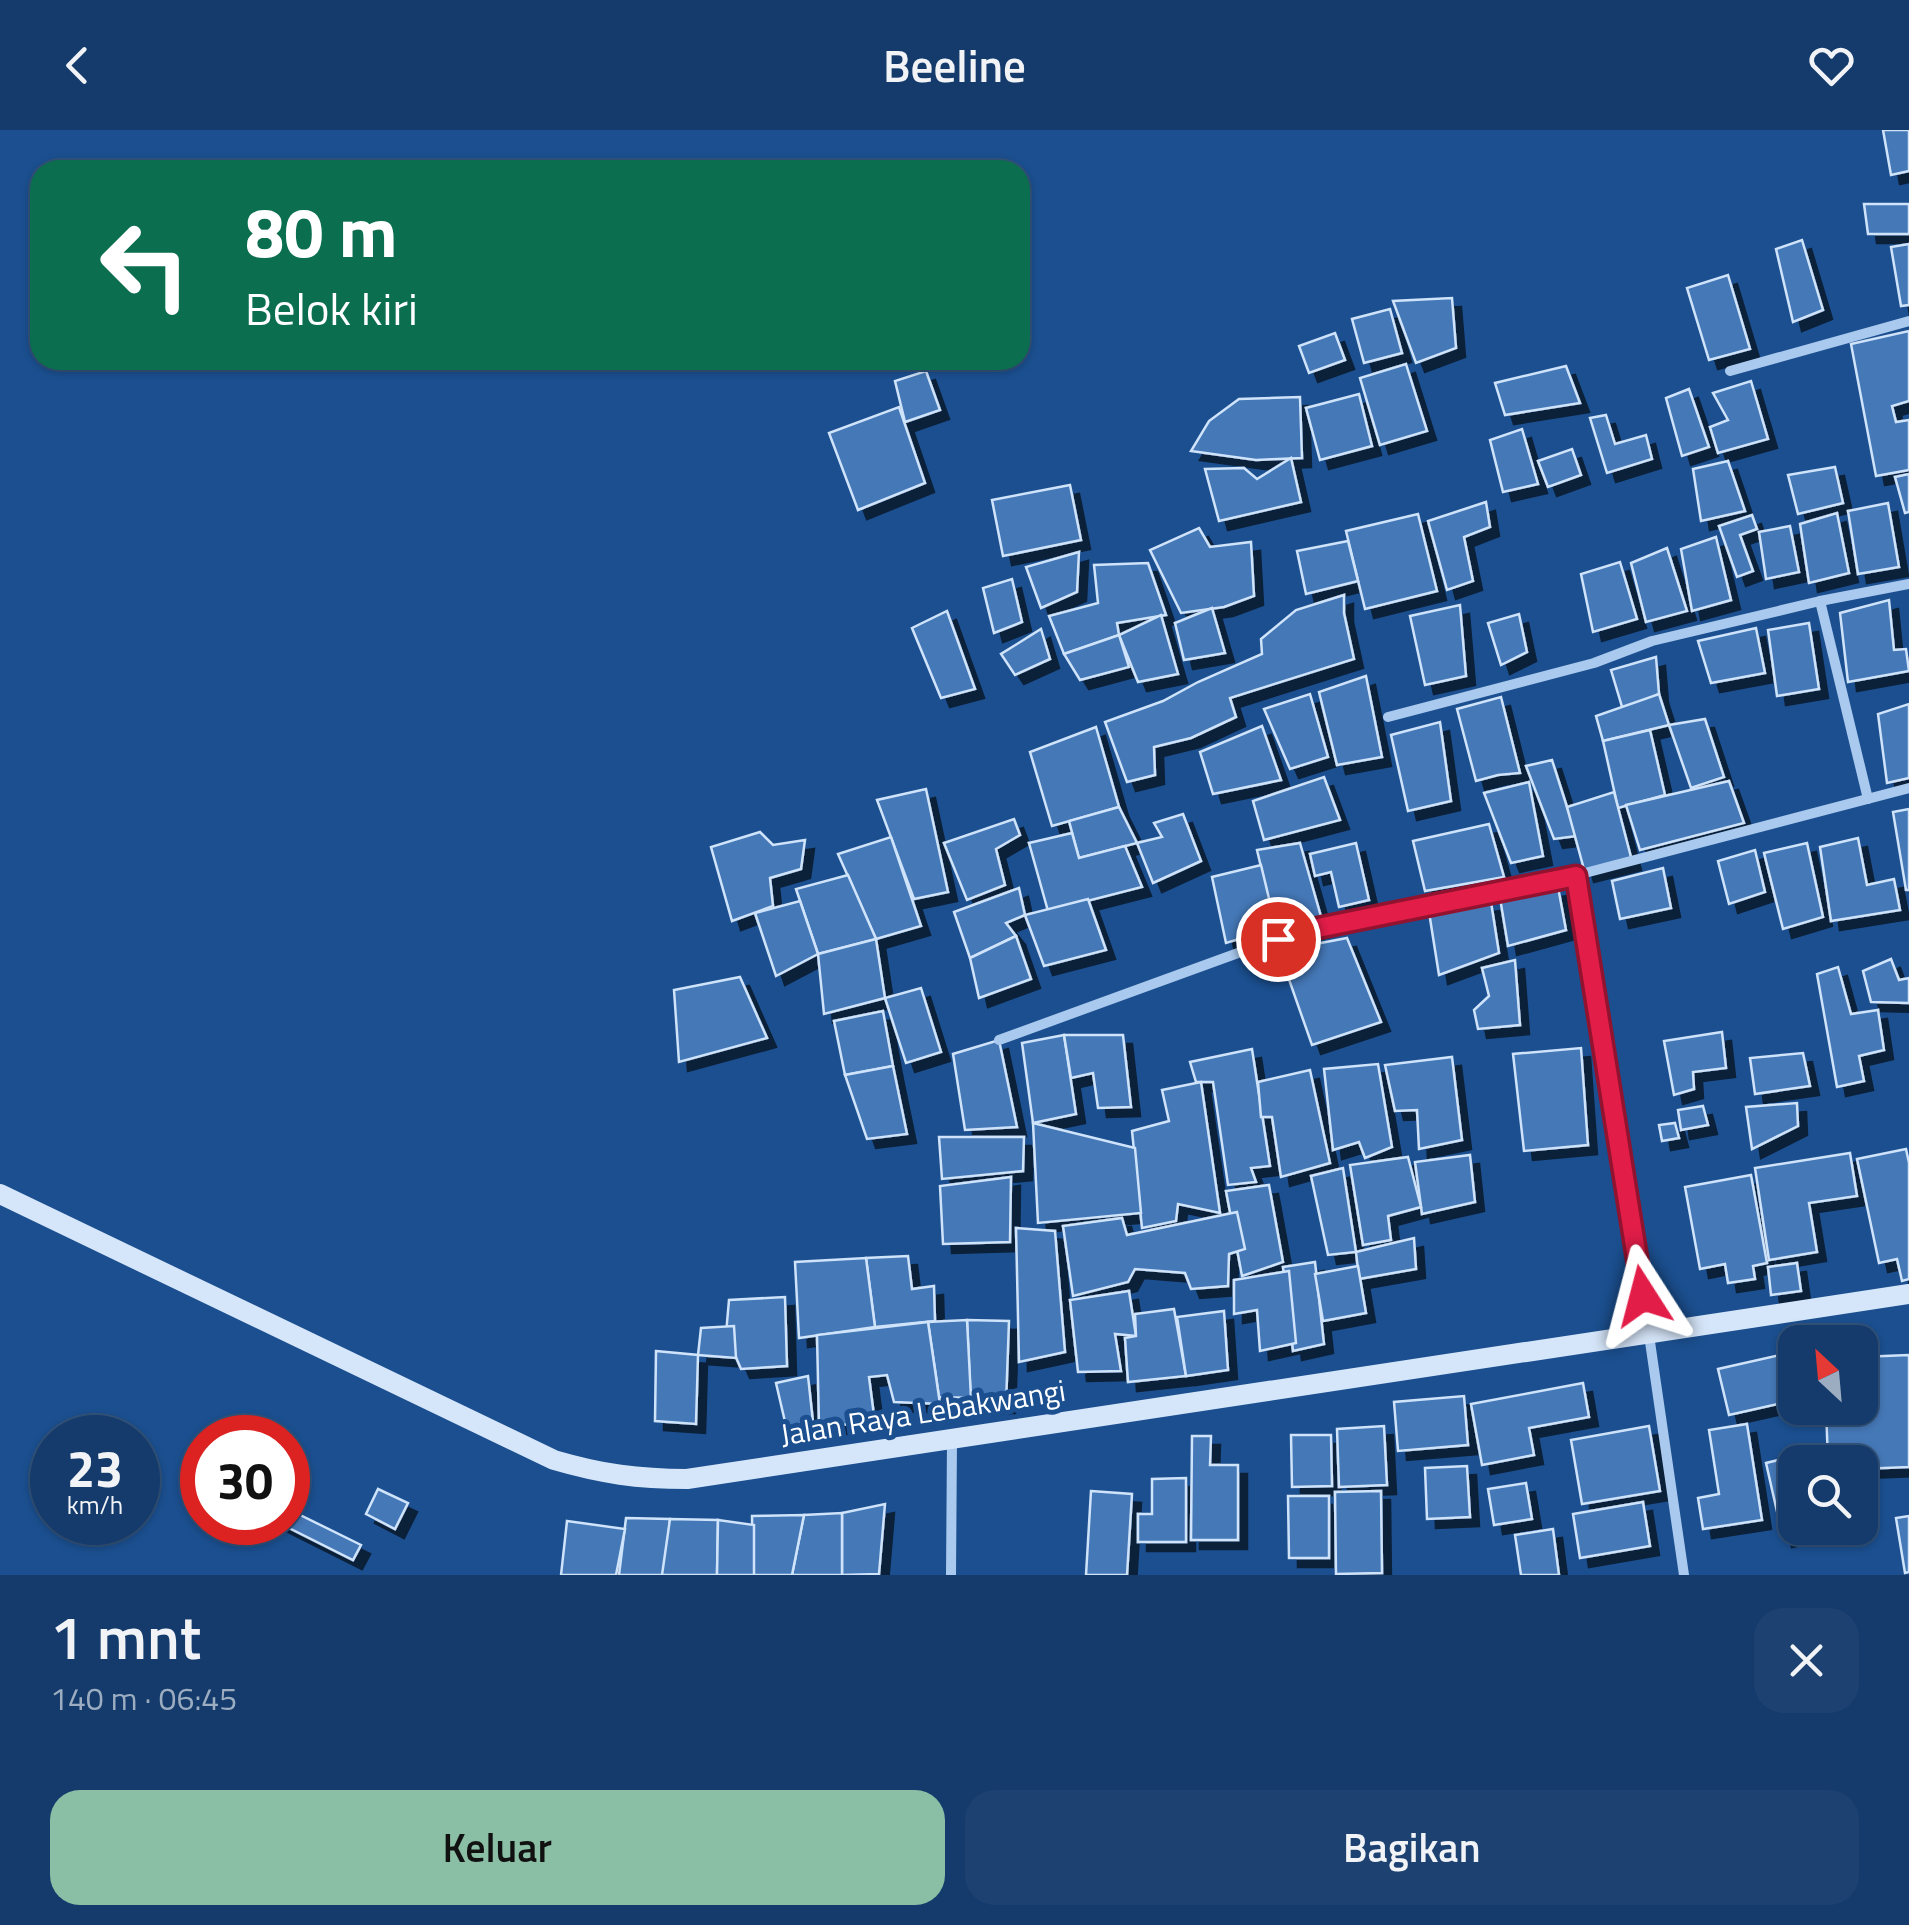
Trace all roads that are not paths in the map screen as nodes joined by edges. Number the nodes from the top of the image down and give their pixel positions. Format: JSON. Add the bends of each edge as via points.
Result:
{"nodes":[{"id":1,"x":1909,"y":321,"type":"edge"},
{"id":2,"x":1730,"y":371,"type":"dead end"},
{"id":3,"x":1909,"y":584,"type":"edge"},
{"id":4,"x":1820,"y":601,"type":"junction"},
{"id":5,"x":1388,"y":717,"type":"dead end"},
{"id":6,"x":1909,"y":788,"type":"edge"},
{"id":7,"x":1868,"y":799,"type":"junction"},
{"id":8,"x":1576,"y":876,"type":"junction"},
{"id":9,"x":1000,"y":1040,"type":"dead end"},
{"id":10,"x":0,"y":1194,"type":"edge"},
{"id":11,"x":1909,"y":1294,"type":"edge"},
{"id":12,"x":1649,"y":1335,"type":"junction"},
{"id":13,"x":952,"y":1439,"type":"junction"},
{"id":14,"x":951,"y":1575,"type":"edge"},
{"id":15,"x":1684,"y":1575,"type":"edge"}],
"edges":[{"from":1,"to":2,"type":"street"},
{"from":3,"to":4,"type":"street"},
{"from":4,"to":5,"type":"street","via":[[1652,640],[1594,663]]},
{"from":4,"to":7,"type":"street"},
{"from":6,"to":7,"type":"street"},
{"from":7,"to":8,"type":"street"},
{"from":8,"to":9,"type":"street","via":[[1293,933]]},
{"from":8,"to":12,"type":"street"},
{"from":10,"to":13,"type":"main road","name":"Jalan Raya Lebakwangi","via":[[554,1460],[594,1472],[687,1479]]},
{"from":11,"to":12,"type":"main road","name":"Jalan Raya Lebakwangi"},
{"from":12,"to":13,"type":"main road","name":"Jalan Raya Lebakwangi"},
{"from":12,"to":15,"type":"street"},
{"from":13,"to":14,"type":"street"}]}
